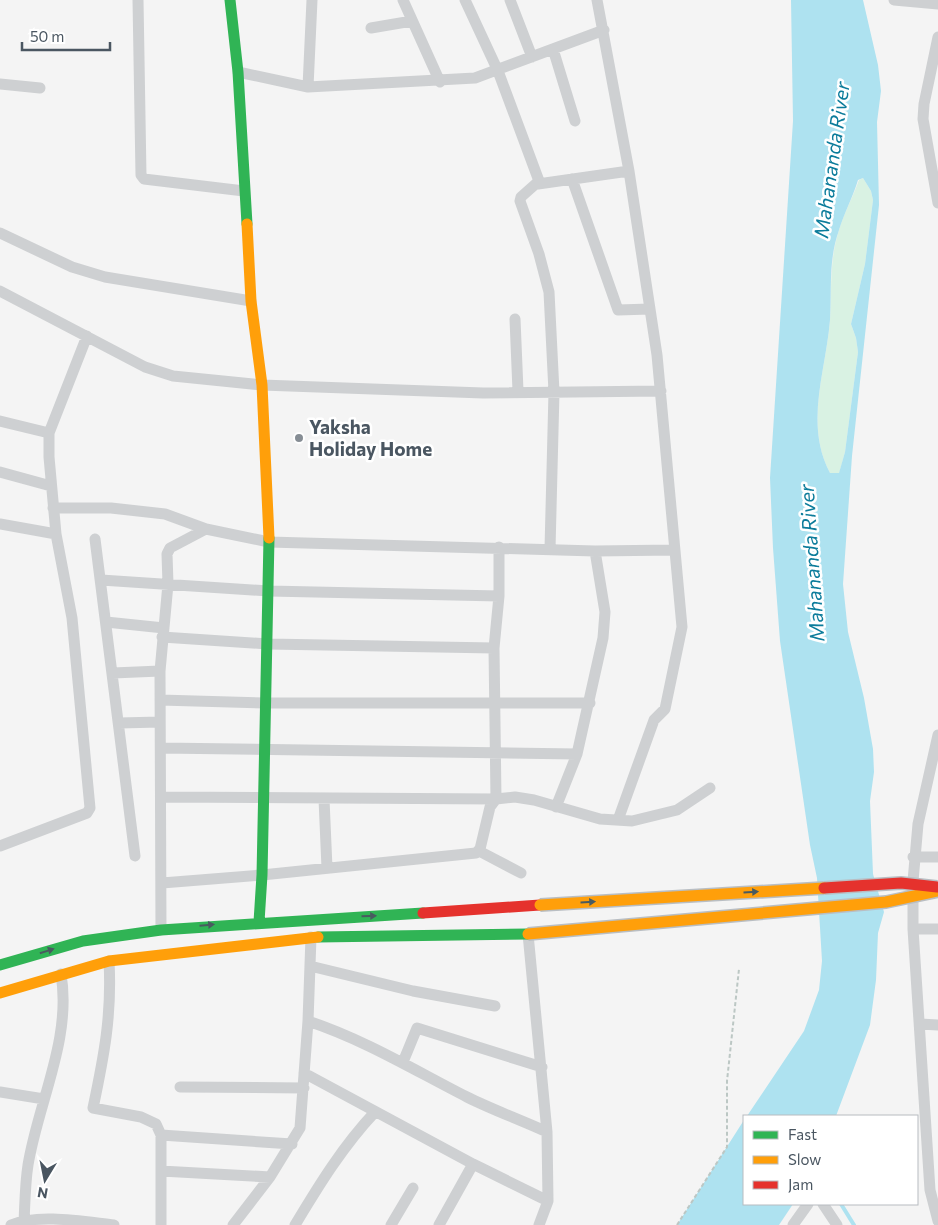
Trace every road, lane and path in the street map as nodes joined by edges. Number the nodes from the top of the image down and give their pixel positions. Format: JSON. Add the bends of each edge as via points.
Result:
{"nodes":[{"id":1,"x":138,"y":0,"type":"edge"},
{"id":2,"x":230,"y":0,"type":"edge"},
{"id":3,"x":312,"y":0,"type":"edge"},
{"id":4,"x":403,"y":0,"type":"edge"},
{"id":5,"x":465,"y":0,"type":"edge"},
{"id":6,"x":510,"y":0,"type":"edge"},
{"id":7,"x":597,"y":0,"type":"edge"},
{"id":8,"x":894,"y":0,"type":"edge"},
{"id":9,"x":938,"y":4,"type":"edge"},
{"id":10,"x":412,"y":21,"type":"junction"},
{"id":11,"x":371,"y":28,"type":"dead end"},
{"id":12,"x":604,"y":30,"type":"junction"},
{"id":13,"x":938,"y":37,"type":"edge"},
{"id":14,"x":553,"y":49,"type":"junction"},
{"id":15,"x":532,"y":57,"type":"junction"},
{"id":16,"x":498,"y":71,"type":"junction"},
{"id":17,"x":238,"y":72,"type":"junction"},
{"id":18,"x":440,"y":82,"type":"junction"},
{"id":19,"x":933,"y":83,"type":"edge"},
{"id":20,"x":0,"y":84,"type":"edge"},
{"id":21,"x":308,"y":87,"type":"junction"},
{"id":22,"x":40,"y":88,"type":"dead end"},
{"id":23,"x":575,"y":121,"type":"dead end"},
{"id":24,"x":629,"y":171,"type":"junction"},
{"id":25,"x":572,"y":179,"type":"junction"},
{"id":26,"x":936,"y":180,"type":"edge"},
{"id":27,"x":538,"y":184,"type":"junction"},
{"id":28,"x":244,"y":191,"type":"junction"},
{"id":29,"x":938,"y":203,"type":"edge"},
{"id":30,"x":0,"y":234,"type":"edge"},
{"id":31,"x":0,"y":291,"type":"edge"},
{"id":32,"x":252,"y":301,"type":"junction"},
{"id":33,"x":650,"y":309,"type":"junction"},
{"id":34,"x":515,"y":319,"type":"dead end"},
{"id":35,"x":86,"y":336,"type":"junction"},
{"id":36,"x":262,"y":385,"type":"junction"},
{"id":37,"x":518,"y":391,"type":"junction"},
{"id":38,"x":661,"y":391,"type":"junction"},
{"id":39,"x":554,"y":392,"type":"junction"},
{"id":40,"x":0,"y":421,"type":"edge"},
{"id":41,"x":49,"y":433,"type":"junction"},
{"id":42,"x":0,"y":472,"type":"edge"},
{"id":43,"x":50,"y":486,"type":"junction"},
{"id":44,"x":53,"y":508,"type":"junction"},
{"id":45,"x":0,"y":524,"type":"edge"},
{"id":46,"x":206,"y":529,"type":"junction"},
{"id":47,"x":56,"y":534,"type":"junction"},
{"id":48,"x":95,"y":539,"type":"dead end"},
{"id":49,"x":269,"y":542,"type":"junction"},
{"id":50,"x":499,"y":547,"type":"junction"},
{"id":51,"x":550,"y":549,"type":"junction"},
{"id":52,"x":674,"y":550,"type":"junction"},
{"id":53,"x":595,"y":551,"type":"junction"},
{"id":54,"x":101,"y":580,"type":"junction"},
{"id":55,"x":168,"y":584,"type":"junction"},
{"id":56,"x":269,"y":591,"type":"junction"},
{"id":57,"x":499,"y":596,"type":"junction"},
{"id":58,"x":106,"y":622,"type":"junction"},
{"id":59,"x":163,"y":632,"type":"junction"},
{"id":60,"x":268,"y":644,"type":"junction"},
{"id":61,"x":494,"y":648,"type":"junction"},
{"id":62,"x":160,"y":671,"type":"junction"},
{"id":63,"x":113,"y":673,"type":"junction"},
{"id":64,"x":160,"y":700,"type":"junction"},
{"id":65,"x":264,"y":703,"type":"junction"},
{"id":66,"x":495,"y":703,"type":"junction"},
{"id":67,"x":590,"y":703,"type":"junction"},
{"id":68,"x":160,"y":722,"type":"junction"},
{"id":69,"x":118,"y":723,"type":"junction"},
{"id":70,"x":938,"y":735,"type":"edge"},
{"id":71,"x":161,"y":748,"type":"junction"},
{"id":72,"x":264,"y":750,"type":"junction"},
{"id":73,"x":496,"y":754,"type":"junction"},
{"id":74,"x":577,"y":754,"type":"junction"},
{"id":75,"x":710,"y":788,"type":"dead end"},
{"id":76,"x":161,"y":797,"type":"junction"},
{"id":77,"x":263,"y":799,"type":"junction"},
{"id":78,"x":324,"y":799,"type":"junction"},
{"id":79,"x":496,"y":799,"type":"junction"},
{"id":80,"x":556,"y":807,"type":"junction"},
{"id":81,"x":618,"y":820,"type":"junction"},
{"id":82,"x":0,"y":846,"type":"edge"},
{"id":83,"x":479,"y":851,"type":"junction"},
{"id":84,"x":135,"y":856,"type":"dead end"},
{"id":85,"x":913,"y":857,"type":"junction"},
{"id":86,"x":938,"y":857,"type":"edge"},
{"id":87,"x":327,"y":868,"type":"junction"},
{"id":88,"x":521,"y":874,"type":"dead end"},
{"id":89,"x":262,"y":876,"type":"junction"},
{"id":90,"x":162,"y":883,"type":"junction"},
{"id":91,"x":938,"y":887,"type":"edge"},
{"id":92,"x":938,"y":891,"type":"edge"},
{"id":93,"x":259,"y":922,"type":"junction"},
{"id":94,"x":913,"y":929,"type":"junction"},
{"id":95,"x":938,"y":929,"type":"edge"},
{"id":96,"x":161,"y":930,"type":"junction"},
{"id":97,"x":528,"y":934,"type":"junction"},
{"id":98,"x":311,"y":937,"type":"junction"},
{"id":99,"x":109,"y":961,"type":"junction"},
{"id":100,"x":0,"y":965,"type":"edge"},
{"id":101,"x":310,"y":966,"type":"junction"},
{"id":102,"x":739,"y":969,"type":"dead end"},
{"id":103,"x":60,"y":974,"type":"junction"},
{"id":104,"x":0,"y":993,"type":"edge"},
{"id":105,"x":495,"y":1006,"type":"dead end"},
{"id":106,"x":308,"y":1021,"type":"junction"},
{"id":107,"x":920,"y":1024,"type":"junction"},
{"id":108,"x":938,"y":1025,"type":"edge"},
{"id":109,"x":403,"y":1062,"type":"junction"},
{"id":110,"x":542,"y":1067,"type":"junction"},
{"id":111,"x":304,"y":1072,"type":"junction"},
{"id":112,"x":180,"y":1087,"type":"dead end"},
{"id":113,"x":304,"y":1088,"type":"junction"},
{"id":114,"x":0,"y":1092,"type":"edge"},
{"id":115,"x":44,"y":1099,"type":"junction"},
{"id":116,"x":374,"y":1112,"type":"junction"},
{"id":117,"x":548,"y":1132,"type":"junction"},
{"id":118,"x":161,"y":1135,"type":"junction"},
{"id":119,"x":292,"y":1144,"type":"junction"},
{"id":120,"x":472,"y":1164,"type":"junction"},
{"id":121,"x":161,"y":1171,"type":"junction"},
{"id":122,"x":270,"y":1177,"type":"junction"},
{"id":123,"x":413,"y":1188,"type":"dead end"},
{"id":124,"x":548,"y":1201,"type":"junction"},
{"id":125,"x":807,"y":1205,"type":"edge"},
{"id":126,"x":824,"y":1205,"type":"edge"},
{"id":127,"x":938,"y":1221,"type":"edge"},
{"id":128,"x":24,"y":1222,"type":"junction"},
{"id":129,"x":11,"y":1225,"type":"edge"},
{"id":130,"x":114,"y":1225,"type":"edge"},
{"id":131,"x":161,"y":1225,"type":"edge"},
{"id":132,"x":233,"y":1225,"type":"edge"},
{"id":133,"x":295,"y":1225,"type":"edge"},
{"id":134,"x":391,"y":1225,"type":"edge"},
{"id":135,"x":440,"y":1225,"type":"edge"},
{"id":136,"x":540,"y":1225,"type":"edge"},
{"id":137,"x":676,"y":1225,"type":"edge"},
{"id":138,"x":793,"y":1225,"type":"edge"},
{"id":139,"x":837,"y":1225,"type":"edge"}],
"edges":[{"from":1,"to":28,"type":"street","via":[[141,175],[144,179]]},
{"from":2,"to":17,"type":"main road"},
{"from":3,"to":21,"type":"street"},
{"from":4,"to":10,"type":"street"},
{"from":5,"to":16,"type":"street"},
{"from":6,"to":15,"type":"street"},
{"from":7,"to":12,"type":"street"},
{"from":8,"to":9,"type":"street"},
{"from":10,"to":11,"type":"street"},
{"from":10,"to":18,"type":"street"},
{"from":12,"to":14,"type":"street"},
{"from":12,"to":24,"type":"street"},
{"from":13,"to":19,"type":"street"},
{"from":14,"to":15,"type":"street"},
{"from":14,"to":23,"type":"street"},
{"from":15,"to":16,"type":"street"},
{"from":16,"to":18,"type":"street","via":[[475,78]]},
{"from":16,"to":27,"type":"street"},
{"from":17,"to":21,"type":"street"},
{"from":17,"to":28,"type":"main road"},
{"from":18,"to":21,"type":"street"},
{"from":19,"to":26,"type":"street","via":[[923,119]]},
{"from":20,"to":22,"type":"street"},
{"from":24,"to":25,"type":"street"},
{"from":24,"to":33,"type":"street"},
{"from":25,"to":27,"type":"street"},
{"from":25,"to":33,"type":"street","via":[[619,311]]},
{"from":26,"to":29,"type":"street"},
{"from":27,"to":39,"type":"street","via":[[520,201],[549,292]]},
{"from":28,"to":32,"type":"main road"},
{"from":30,"to":32,"type":"street","via":[[72,267],[96,274]]},
{"from":31,"to":35,"type":"street"},
{"from":32,"to":36,"type":"main road"},
{"from":33,"to":38,"type":"street"},
{"from":34,"to":37,"type":"street"},
{"from":35,"to":36,"type":"street","via":[[160,373]]},
{"from":35,"to":41,"type":"street"},
{"from":36,"to":37,"type":"street","via":[[483,393]]},
{"from":36,"to":49,"type":"main road"},
{"from":37,"to":39,"type":"street"},
{"from":38,"to":39,"type":"street"},
{"from":38,"to":52,"type":"street"},
{"from":39,"to":51,"type":"street"},
{"from":40,"to":41,"type":"street"},
{"from":41,"to":43,"type":"street"},
{"from":42,"to":43,"type":"street"},
{"from":43,"to":44,"type":"street"},
{"from":44,"to":46,"type":"street","via":[[111,508],[165,514]]},
{"from":44,"to":47,"type":"street"},
{"from":45,"to":47,"type":"street"},
{"from":46,"to":49,"type":"street"},
{"from":46,"to":55,"type":"street","via":[[170,548],[167,554]]},
{"from":47,"to":82,"type":"street","via":[[72,618],[90,808],[87,813]]},
{"from":48,"to":54,"type":"street"},
{"from":49,"to":50,"type":"street"},
{"from":49,"to":56,"type":"main road"},
{"from":50,"to":51,"type":"street"},
{"from":50,"to":57,"type":"street"},
{"from":51,"to":53,"type":"street"},
{"from":52,"to":53,"type":"street"},
{"from":52,"to":81,"type":"street","via":[[681,636],[665,709],[654,720]]},
{"from":53,"to":67,"type":"street","via":[[605,612]]},
{"from":54,"to":55,"type":"street"},
{"from":54,"to":58,"type":"street"},
{"from":55,"to":56,"type":"street"},
{"from":55,"to":59,"type":"street"},
{"from":56,"to":57,"type":"street"},
{"from":56,"to":60,"type":"main road"},
{"from":57,"to":61,"type":"street"},
{"from":58,"to":59,"type":"street"},
{"from":58,"to":63,"type":"street"},
{"from":59,"to":60,"type":"street"},
{"from":59,"to":62,"type":"street"},
{"from":60,"to":61,"type":"street"},
{"from":60,"to":65,"type":"main road"},
{"from":61,"to":66,"type":"street"},
{"from":62,"to":63,"type":"street"},
{"from":62,"to":64,"type":"street"},
{"from":63,"to":69,"type":"street"},
{"from":64,"to":65,"type":"street"},
{"from":64,"to":68,"type":"street"},
{"from":65,"to":66,"type":"street"},
{"from":65,"to":72,"type":"main road"},
{"from":66,"to":67,"type":"street"},
{"from":66,"to":73,"type":"street"},
{"from":67,"to":74,"type":"street"},
{"from":68,"to":69,"type":"street"},
{"from":68,"to":71,"type":"street"},
{"from":69,"to":84,"type":"street"},
{"from":70,"to":85,"type":"street"},
{"from":71,"to":72,"type":"street"},
{"from":71,"to":76,"type":"street"},
{"from":72,"to":73,"type":"street"},
{"from":72,"to":77,"type":"main road"},
{"from":73,"to":74,"type":"street"},
{"from":73,"to":79,"type":"street"},
{"from":74,"to":80,"type":"street"},
{"from":75,"to":81,"type":"street","via":[[677,810],[632,821]]},
{"from":76,"to":77,"type":"street"},
{"from":76,"to":90,"type":"street"},
{"from":77,"to":78,"type":"street"},
{"from":77,"to":89,"type":"main road"},
{"from":78,"to":79,"type":"street"},
{"from":78,"to":87,"type":"street"},
{"from":79,"to":80,"type":"street","via":[[515,797]]},
{"from":79,"to":83,"type":"street","via":[[490,807]]},
{"from":80,"to":81,"type":"street","via":[[600,819]]},
{"from":83,"to":87,"type":"street"},
{"from":83,"to":88,"type":"street"},
{"from":85,"to":86,"type":"street"},
{"from":85,"to":94,"type":"street"},
{"from":87,"to":89,"type":"street"},
{"from":89,"to":90,"type":"street"},
{"from":89,"to":93,"type":"main road"},
{"from":90,"to":96,"type":"street"},
{"from":93,"to":91,"type":"main road","one_way":true,"bridge":true,"via":[[901,883]]},
{"from":92,"to":97,"type":"main road","bridge":true,"via":[[886,902]]},
{"from":96,"to":93,"type":"main road","one_way":true},
{"from":94,"to":95,"type":"street"},
{"from":94,"to":107,"type":"street"},
{"from":100,"to":96,"type":"main road","one_way":true,"via":[[83,941]]},
{"from":97,"to":98,"type":"main road"},
{"from":97,"to":110,"type":"street"},
{"from":98,"to":99,"type":"main road"},
{"from":98,"to":101,"type":"street"},
{"from":99,"to":103,"type":"main road"},
{"from":99,"to":118,"type":"street","via":[[108,1033],[93,1108],[141,1117],[156,1124]]},
{"from":101,"to":105,"type":"street","via":[[413,991]]},
{"from":101,"to":106,"type":"street"},
{"from":102,"to":137,"type":"path","via":[[727,1081],[727,1146]]},
{"from":103,"to":104,"type":"main road"},
{"from":103,"to":115,"type":"street","via":[[63,988],[61,1022]]},
{"from":106,"to":109,"type":"street","via":[[341,1032]]},
{"from":106,"to":111,"type":"street"},
{"from":107,"to":108,"type":"street"},
{"from":107,"to":127,"type":"street","via":[[930,1190]]},
{"from":109,"to":110,"type":"street","via":[[417,1028]]},
{"from":109,"to":117,"type":"street","via":[[469,1098]]},
{"from":110,"to":117,"type":"street"},
{"from":111,"to":113,"type":"street"},
{"from":111,"to":116,"type":"street"},
{"from":112,"to":113,"type":"street"},
{"from":113,"to":119,"type":"street","via":[[300,1128]]},
{"from":114,"to":115,"type":"street"},
{"from":115,"to":128,"type":"street","via":[[28,1165]]},
{"from":116,"to":120,"type":"street"},
{"from":116,"to":133,"type":"street","via":[[327,1171]]},
{"from":117,"to":124,"type":"street"},
{"from":118,"to":119,"type":"street"},
{"from":118,"to":121,"type":"street"},
{"from":119,"to":122,"type":"street"},
{"from":120,"to":124,"type":"street"},
{"from":120,"to":135,"type":"street"},
{"from":121,"to":122,"type":"street"},
{"from":121,"to":131,"type":"street"},
{"from":122,"to":132,"type":"street"},
{"from":123,"to":134,"type":"street"},
{"from":124,"to":136,"type":"street"},
{"from":125,"to":138,"type":"street"},
{"from":126,"to":139,"type":"street"},
{"from":128,"to":129,"type":"street"},
{"from":128,"to":130,"type":"street","via":[[61,1220]]}]}
